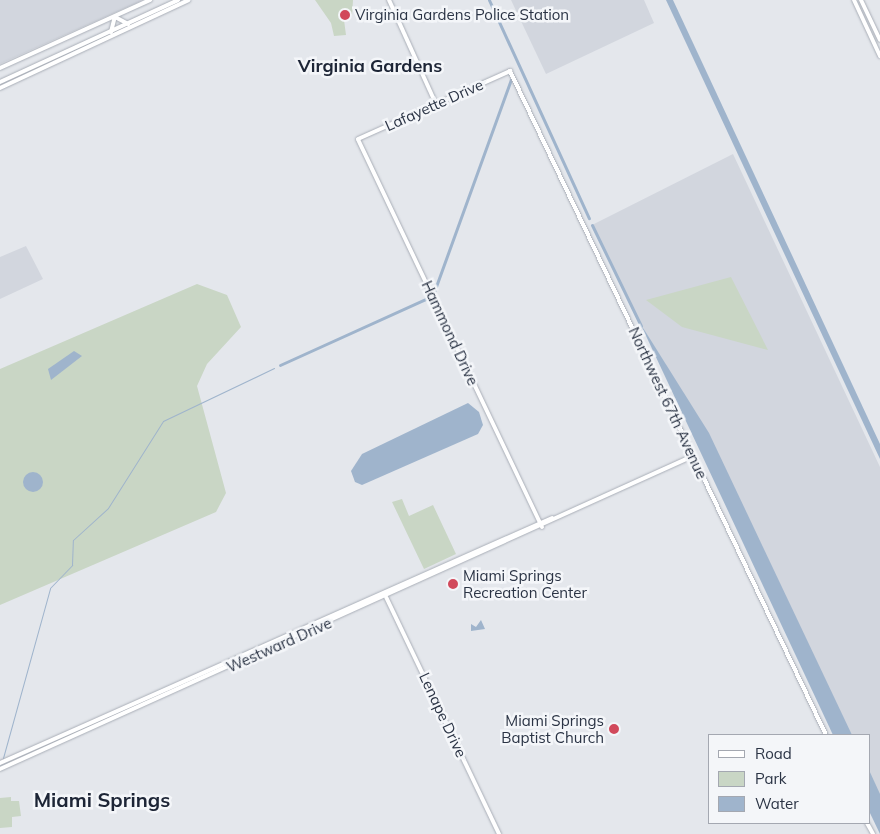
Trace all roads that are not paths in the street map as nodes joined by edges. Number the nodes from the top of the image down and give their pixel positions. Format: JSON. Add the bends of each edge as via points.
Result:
{"nodes":[{"id":1,"x":150,"y":0,"type":"edge"},
{"id":2,"x":178,"y":0,"type":"edge"},
{"id":3,"x":189,"y":0,"type":"edge"},
{"id":4,"x":389,"y":0,"type":"edge"},
{"id":5,"x":854,"y":0,"type":"edge"},
{"id":6,"x":861,"y":0,"type":"edge"},
{"id":7,"x":182,"y":5,"type":"junction"},
{"id":8,"x":115,"y":16,"type":"junction"},
{"id":9,"x":128,"y":24,"type":"junction"},
{"id":10,"x":111,"y":32,"type":"junction"},
{"id":11,"x":880,"y":40,"type":"edge"},
{"id":12,"x":880,"y":44,"type":"edge"},
{"id":13,"x":878,"y":51,"type":"junction"},
{"id":14,"x":880,"y":56,"type":"edge"},
{"id":15,"x":39,"y":64,"type":"junction"},
{"id":16,"x":0,"y":68,"type":"edge"},
{"id":17,"x":41,"y":70,"type":"junction"},
{"id":18,"x":510,"y":70,"type":"joint"},
{"id":19,"x":0,"y":82,"type":"edge"},
{"id":20,"x":0,"y":88,"type":"edge"},
{"id":21,"x":436,"y":104,"type":"junction"},
{"id":22,"x":358,"y":139,"type":"joint"},
{"id":23,"x":693,"y":456,"type":"junction"},
{"id":24,"x":557,"y":517,"type":"junction"},
{"id":25,"x":540,"y":522,"type":"junction"},
{"id":26,"x":542,"y":527,"type":"junction"},
{"id":27,"x":386,"y":597,"type":"junction"},
{"id":28,"x":826,"y":734,"type":"edge"},
{"id":29,"x":0,"y":763,"type":"edge"},
{"id":30,"x":0,"y":769,"type":"edge"},
{"id":31,"x":499,"y":834,"type":"edge"}],
"edges":[{"from":1,"to":8,"type":"street"},
{"from":2,"to":7,"type":"street"},
{"from":2,"to":9,"type":"street"},
{"from":3,"to":7,"type":"street"},
{"from":4,"to":21,"type":"street"},
{"from":5,"to":13,"type":"street"},
{"from":6,"to":11,"type":"street"},
{"from":7,"to":17,"type":"street"},
{"from":8,"to":9,"type":"street"},
{"from":8,"to":10,"type":"street"},
{"from":8,"to":16,"type":"street"},
{"from":9,"to":10,"type":"street"},
{"from":10,"to":15,"type":"street"},
{"from":12,"to":13,"type":"street"},
{"from":13,"to":14,"type":"street"},
{"from":15,"to":17,"type":"street"},
{"from":15,"to":19,"type":"street"},
{"from":17,"to":20,"type":"street"},
{"from":18,"to":21,"type":"street","name":"Lafayette Drive"},
{"from":18,"to":23,"type":"street","name":"Northwest 67th Avenue"},
{"from":21,"to":22,"type":"street","name":"Lafayette Drive"},
{"from":22,"to":25,"type":"street","name":"Hammond Drive"},
{"from":23,"to":24,"type":"street","name":"Westward Drive"},
{"from":23,"to":28,"type":"street","name":"Northwest 67th Avenue"},
{"from":24,"to":25,"type":"street","name":"Westward Drive"},
{"from":24,"to":26,"type":"street","name":"Westward Drive"},
{"from":25,"to":26,"type":"street","name":"Hammond Drive"},
{"from":25,"to":29,"type":"street","name":"Westward Drive"},
{"from":26,"to":27,"type":"street","name":"Westward Drive"},
{"from":27,"to":30,"type":"street","name":"Westward Drive"},
{"from":27,"to":31,"type":"street","name":"Lenape Drive"}]}
